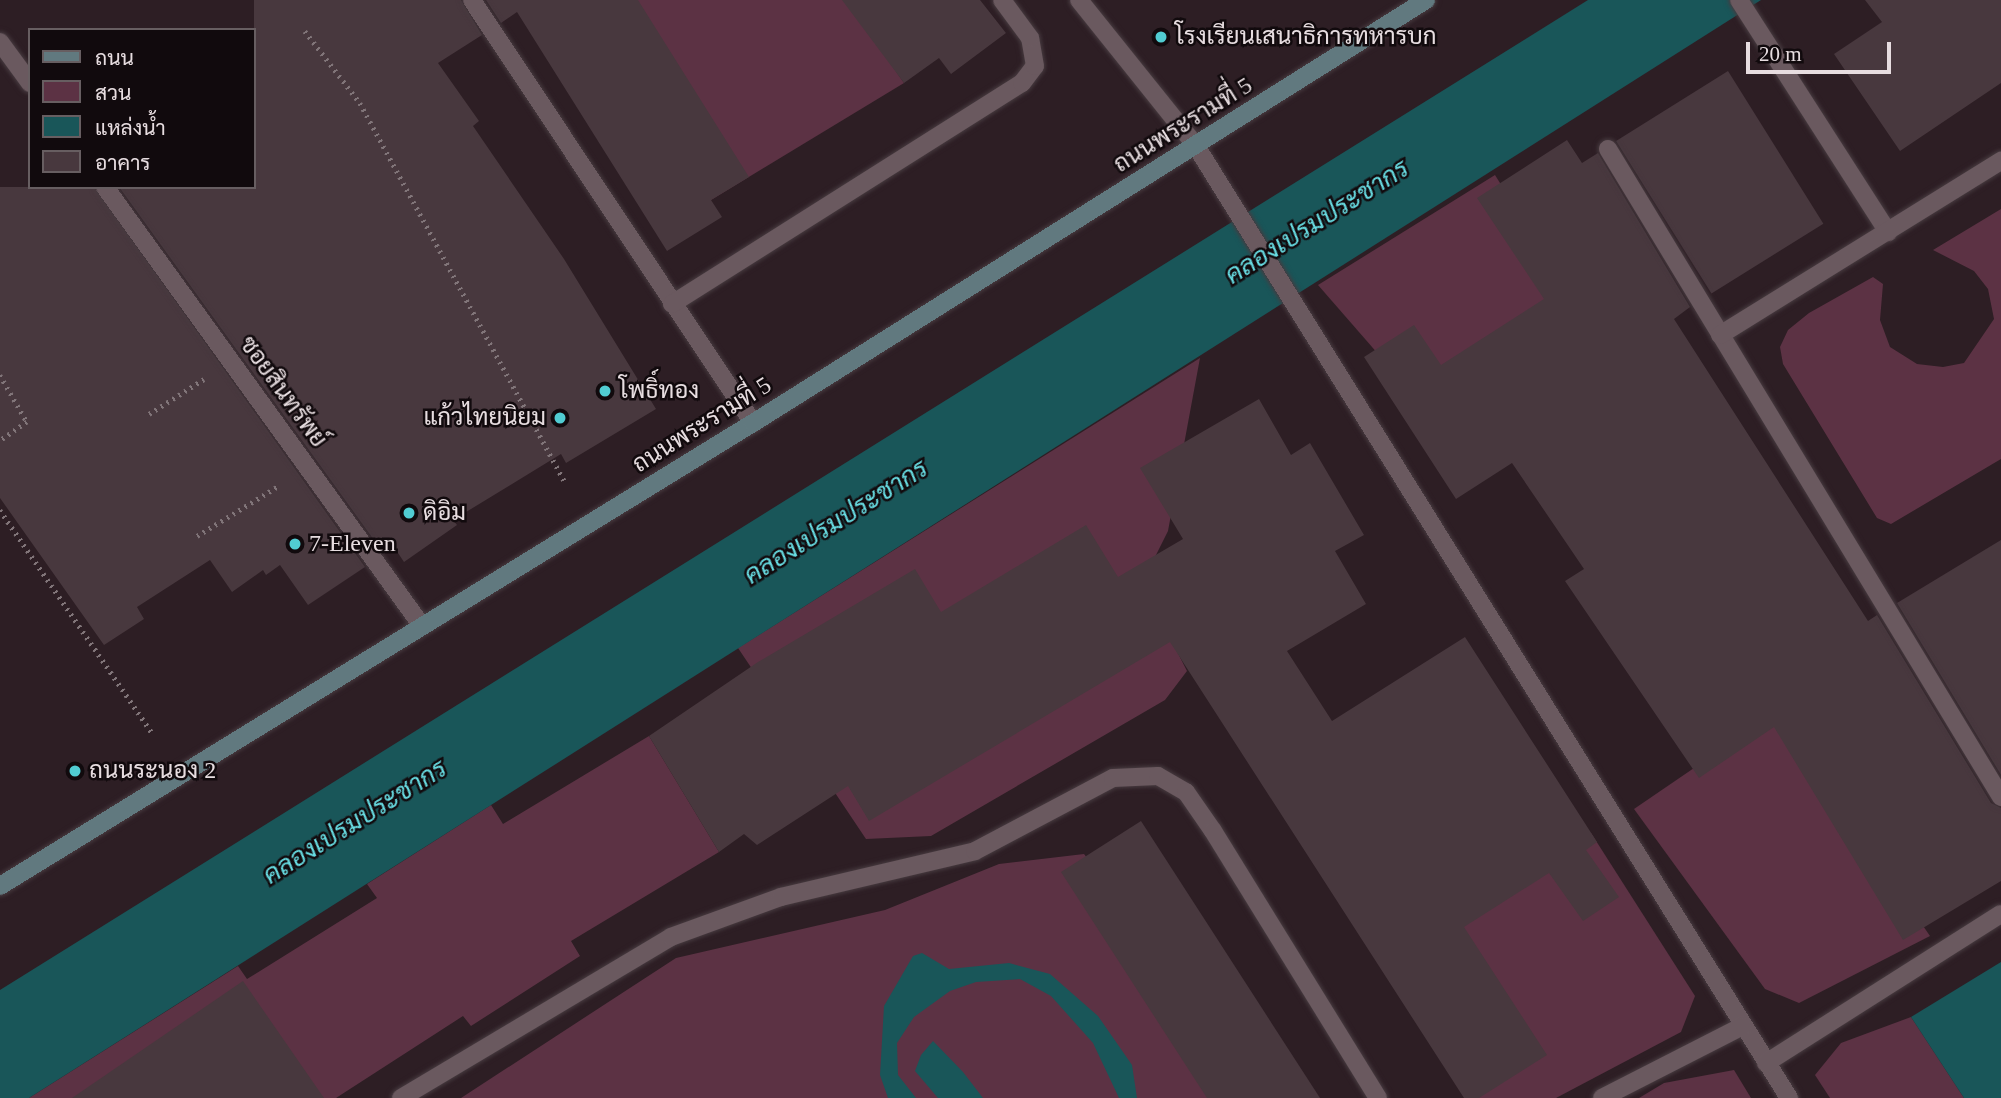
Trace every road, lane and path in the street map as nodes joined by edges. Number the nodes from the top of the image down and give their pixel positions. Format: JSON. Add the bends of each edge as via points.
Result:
{"nodes":[{"id":1,"x":472,"y":0,"type":"edge"},
{"id":2,"x":1002,"y":0,"type":"edge"},
{"id":3,"x":1079,"y":0,"type":"edge"},
{"id":4,"x":1426,"y":0,"type":"edge"},
{"id":5,"x":1739,"y":0,"type":"edge"},
{"id":6,"x":305,"y":32,"type":"dead end"},
{"id":7,"x":0,"y":42,"type":"edge"},
{"id":8,"x":28,"y":80,"type":"edge"},
{"id":9,"x":1196,"y":146,"type":"junction"},
{"id":10,"x":1608,"y":149,"type":"dead end"},
{"id":11,"x":2001,"y":161,"type":"edge"},
{"id":12,"x":106,"y":189,"type":"edge"},
{"id":13,"x":1888,"y":232,"type":"junction"},
{"id":14,"x":672,"y":304,"type":"junction"},
{"id":15,"x":1720,"y":335,"type":"junction"},
{"id":16,"x":231,"y":362,"type":"junction"},
{"id":17,"x":0,"y":375,"type":"edge"},
{"id":18,"x":149,"y":414,"type":"dead end"},
{"id":19,"x":752,"y":423,"type":"junction"},
{"id":20,"x":0,"y":441,"type":"edge"},
{"id":21,"x":308,"y":468,"type":"junction"},
{"id":22,"x":566,"y":484,"type":"dead end"},
{"id":23,"x":0,"y":510,"type":"edge"},
{"id":24,"x":197,"y":536,"type":"dead end"},
{"id":25,"x":422,"y":626,"type":"junction"},
{"id":26,"x":153,"y":734,"type":"dead end"},
{"id":27,"x":2001,"y":797,"type":"edge"},
{"id":28,"x":0,"y":886,"type":"edge"},
{"id":29,"x":2001,"y":914,"type":"edge"},
{"id":30,"x":1744,"y":1026,"type":"junction"},
{"id":31,"x":1766,"y":1063,"type":"junction"},
{"id":32,"x":401,"y":1098,"type":"edge"},
{"id":33,"x":1378,"y":1098,"type":"edge"},
{"id":34,"x":1602,"y":1098,"type":"edge"},
{"id":35,"x":1789,"y":1098,"type":"edge"}],
"edges":[{"from":1,"to":14,"type":"street"},
{"from":2,"to":14,"type":"street","via":[[1030,38],[1035,66],[1022,82]]},
{"from":3,"to":9,"type":"street"},
{"from":4,"to":9,"type":"main road","name":"ถนนพระรามที่ 5"},
{"from":5,"to":13,"type":"street"},
{"from":6,"to":22,"type":"path","via":[[360,103]]},
{"from":7,"to":8,"type":"street"},
{"from":9,"to":19,"type":"main road","name":"ถนนพระรามที่ 5"},
{"from":9,"to":30,"type":"street"},
{"from":10,"to":15,"type":"street"},
{"from":11,"to":13,"type":"street"},
{"from":12,"to":16,"type":"street","name":"ซอยสินทรัพย์"},
{"from":13,"to":15,"type":"street"},
{"from":14,"to":19,"type":"street"},
{"from":15,"to":27,"type":"street"},
{"from":16,"to":18,"type":"path"},
{"from":16,"to":21,"type":"street","name":"ซอยสินทรัพย์"},
{"from":17,"to":20,"type":"path","via":[[27,422]]},
{"from":19,"to":25,"type":"main road","name":"ถนนพระรามที่ 5"},
{"from":21,"to":24,"type":"path"},
{"from":21,"to":25,"type":"street","name":"ซอยสินทรัพย์"},
{"from":23,"to":26,"type":"path"},
{"from":25,"to":28,"type":"main road","name":"ถนนพระรามที่ 5"},
{"from":29,"to":31,"type":"street"},
{"from":30,"to":31,"type":"street"},
{"from":30,"to":34,"type":"street"},
{"from":31,"to":35,"type":"street"},
{"from":32,"to":33,"type":"street","via":[[671,937],[780,897],[975,852],[1113,778],[1158,776],[1186,792],[1213,831]]}]}
